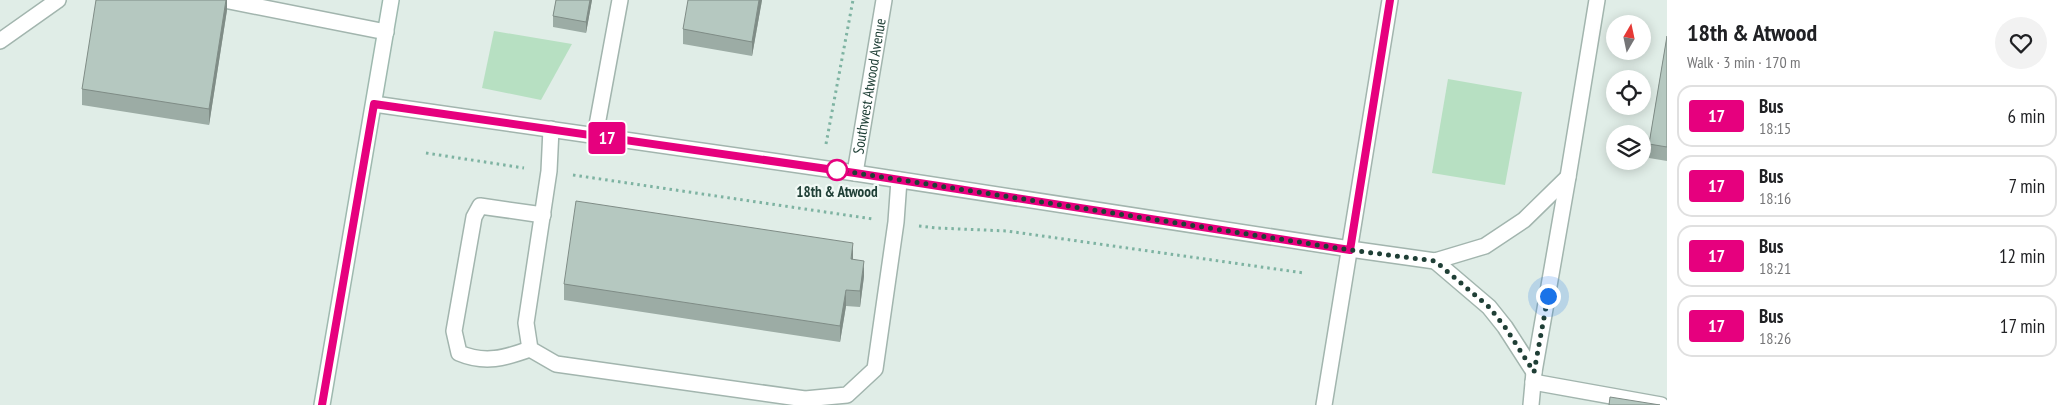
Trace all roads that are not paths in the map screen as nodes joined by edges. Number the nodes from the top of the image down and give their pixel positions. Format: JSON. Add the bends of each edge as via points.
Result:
{"nodes":[{"id":1,"x":58,"y":0,"type":"edge"},
{"id":2,"x":224,"y":0,"type":"edge"},
{"id":3,"x":391,"y":0,"type":"edge"},
{"id":4,"x":620,"y":0,"type":"edge"},
{"id":5,"x":884,"y":0,"type":"edge"},
{"id":6,"x":1390,"y":0,"type":"edge"},
{"id":7,"x":1597,"y":0,"type":"edge"},
{"id":8,"x":386,"y":32,"type":"junction"},
{"id":9,"x":0,"y":41,"type":"edge"},
{"id":10,"x":374,"y":104,"type":"junction"},
{"id":11,"x":551,"y":129,"type":"junction"},
{"id":12,"x":595,"y":136,"type":"junction"},
{"id":13,"x":855,"y":173,"type":"junction"},
{"id":14,"x":1568,"y":177,"type":"junction"},
{"id":15,"x":899,"y":180,"type":"junction"},
{"id":16,"x":543,"y":215,"type":"junction"},
{"id":17,"x":1350,"y":250,"type":"junction"},
{"id":18,"x":1435,"y":261,"type":"junction"},
{"id":19,"x":530,"y":349,"type":"junction"},
{"id":20,"x":1534,"y":377,"type":"junction"},
{"id":21,"x":322,"y":405,"type":"edge"},
{"id":22,"x":1324,"y":405,"type":"edge"},
{"id":23,"x":1531,"y":405,"type":"edge"},
{"id":24,"x":1661,"y":405,"type":"edge"}],
"edges":[{"from":1,"to":9,"type":"street"},
{"from":2,"to":8,"type":"street"},
{"from":3,"to":8,"type":"street"},
{"from":4,"to":12,"type":"street"},
{"from":5,"to":13,"type":"street","name":"Southwest Atwood Avenue"},
{"from":6,"to":17,"type":"street"},
{"from":7,"to":14,"type":"street"},
{"from":8,"to":10,"type":"street"},
{"from":10,"to":11,"type":"street"},
{"from":10,"to":21,"type":"street"},
{"from":11,"to":12,"type":"street"},
{"from":11,"to":16,"type":"street"},
{"from":12,"to":13,"type":"street"},
{"from":13,"to":15,"type":"street"},
{"from":14,"to":18,"type":"street","via":[[1524,220],[1493,242]]},
{"from":14,"to":20,"type":"street"},
{"from":15,"to":17,"type":"street"},
{"from":15,"to":19,"type":"street","via":[[896,222],[874,369],[847,395],[805,399],[556,364]]},
{"from":16,"to":19,"type":"street","via":[[526,323]]},
{"from":16,"to":19,"type":"street","via":[[480,206],[474,217],[454,331],[458,353],[471,358],[502,359]]},
{"from":17,"to":18,"type":"street"},
{"from":17,"to":22,"type":"street"},
{"from":18,"to":20,"type":"street","via":[[1489,307],[1505,327]]},
{"from":20,"to":23,"type":"street"},
{"from":20,"to":24,"type":"street"}]}
